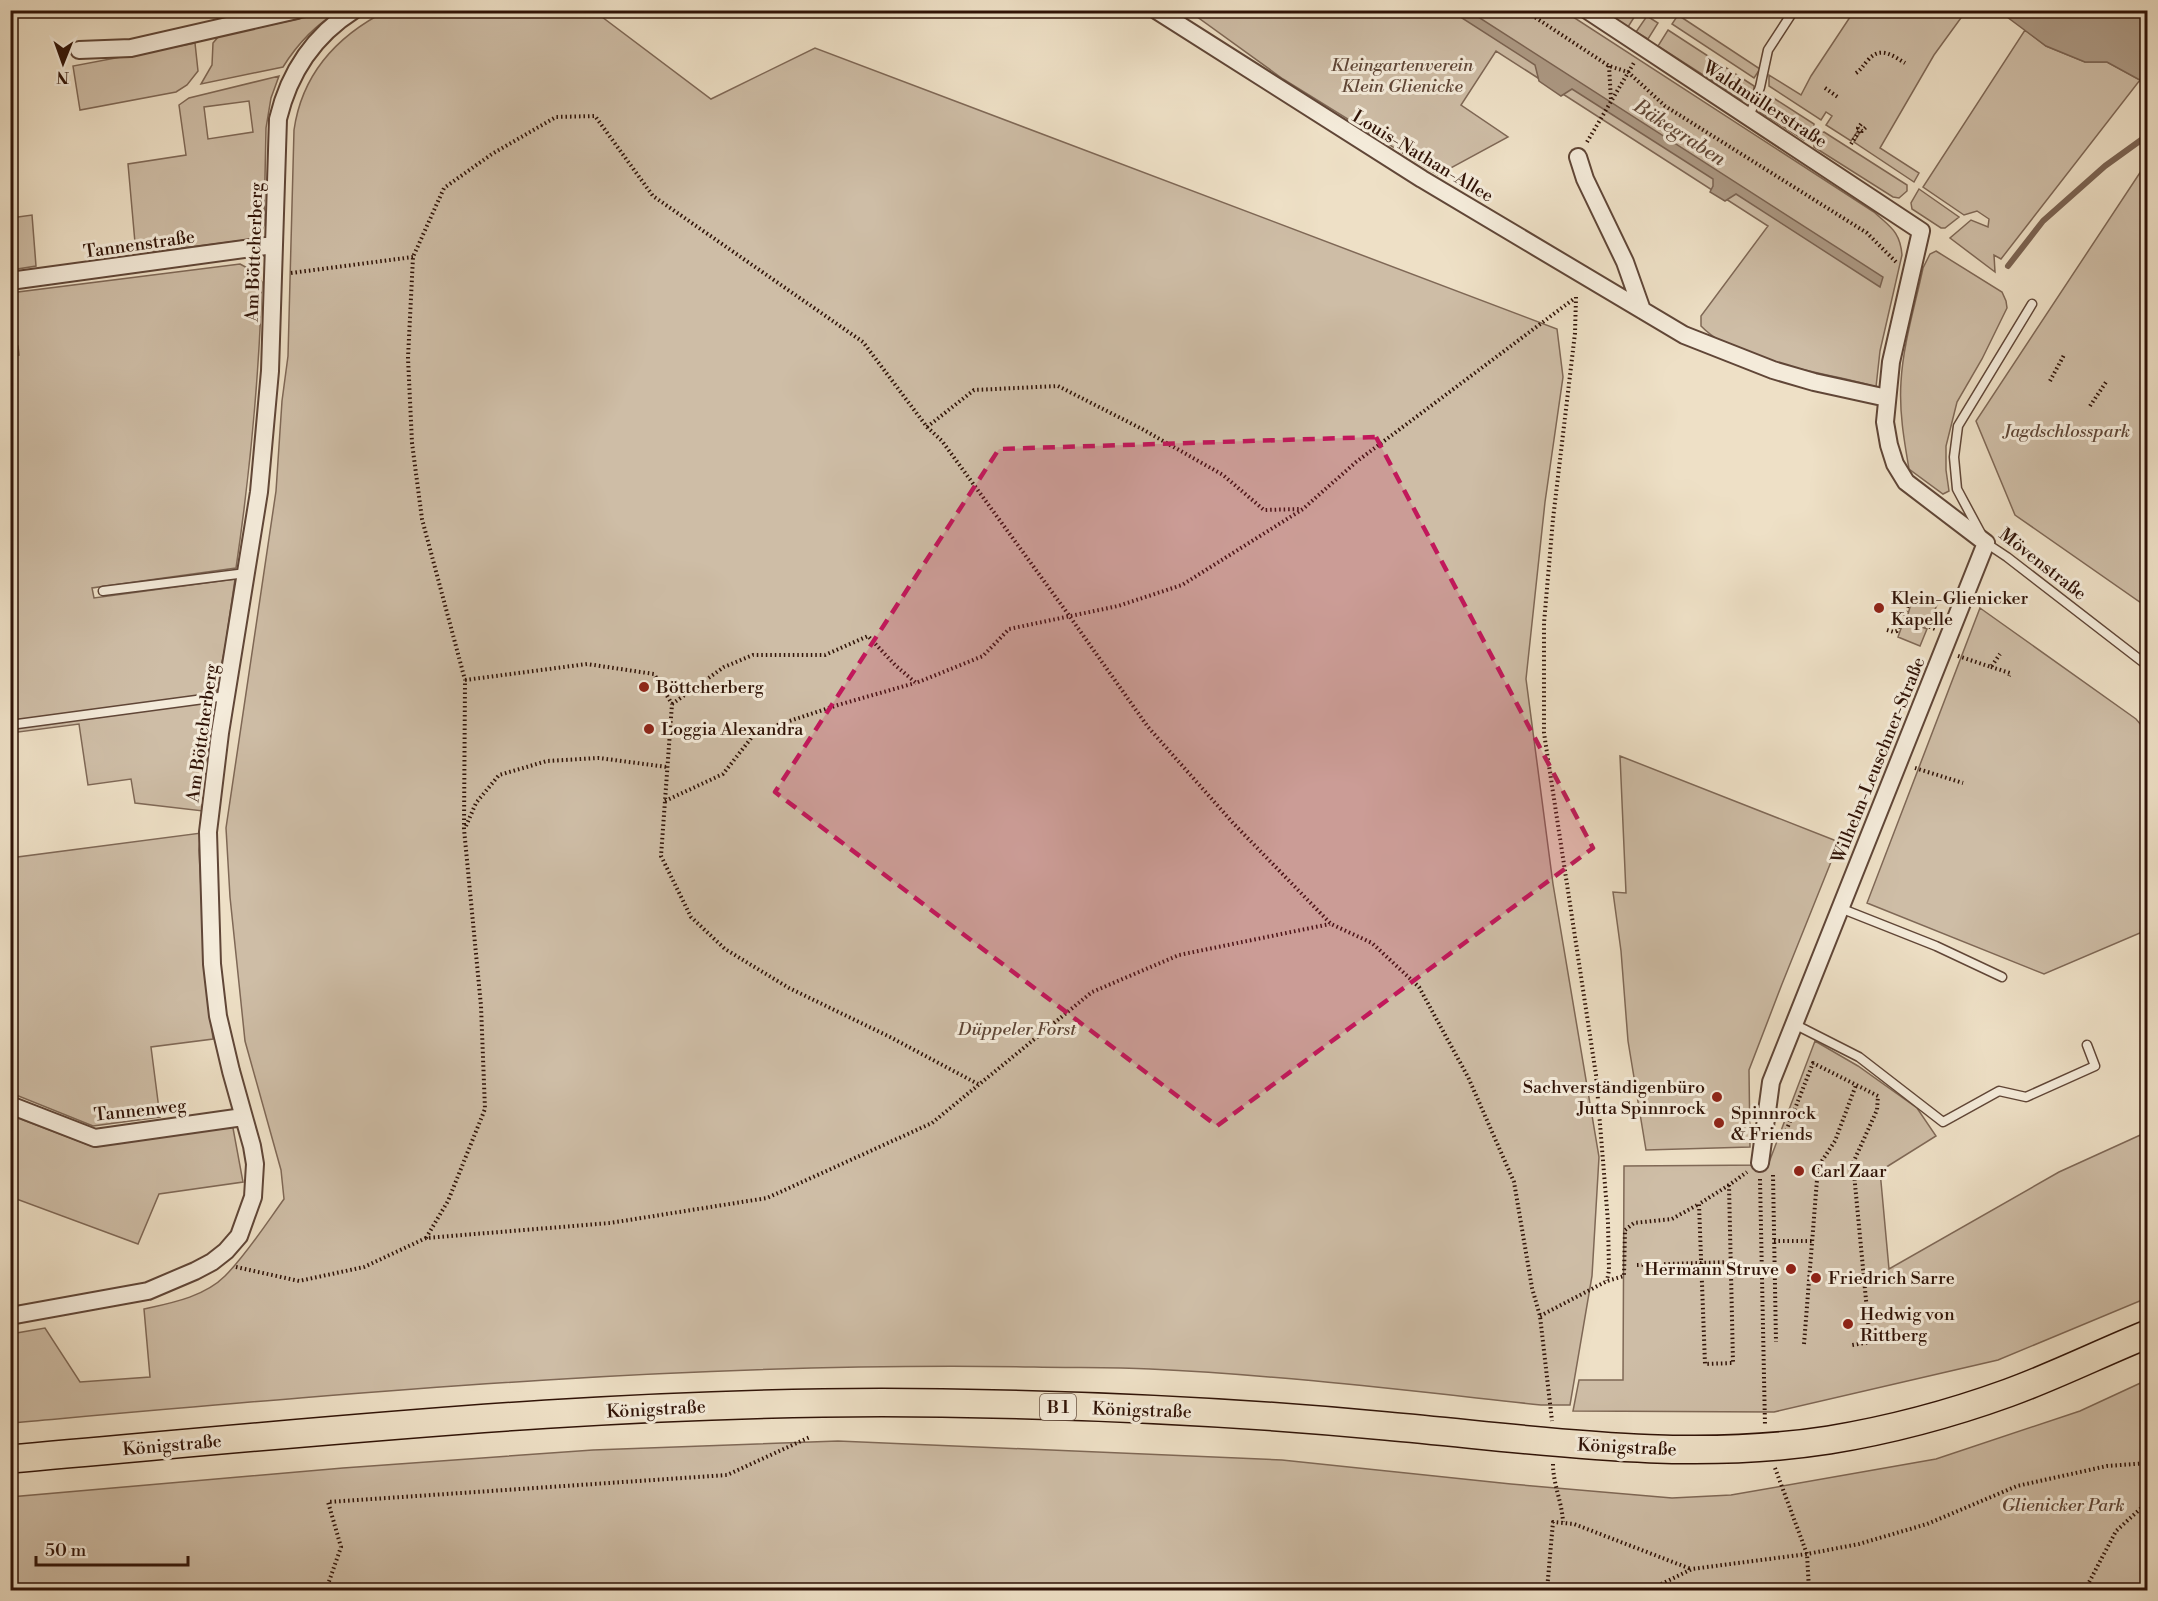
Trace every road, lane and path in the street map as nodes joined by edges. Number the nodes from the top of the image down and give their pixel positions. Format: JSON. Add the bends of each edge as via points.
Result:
{"nodes":[{"id":1,"x":297,"y":10,"type":"edge"},
{"id":2,"x":354,"y":10,"type":"edge"},
{"id":3,"x":1156,"y":10,"type":"edge"},
{"id":4,"x":1524,"y":10,"type":"edge"},
{"id":5,"x":1587,"y":10,"type":"edge"},
{"id":6,"x":1794,"y":10,"type":"edge"},
{"id":7,"x":1643,"y":47,"type":"junction"},
{"id":8,"x":80,"y":50,"type":"dead end"},
{"id":9,"x":1905,"y":63,"type":"dead end"},
{"id":10,"x":1609,"y":66,"type":"junction"},
{"id":11,"x":1628,"y":72,"type":"junction"},
{"id":12,"x":1856,"y":73,"type":"dead end"},
{"id":13,"x":1825,"y":88,"type":"dead end"},
{"id":14,"x":1839,"y":98,"type":"dead end"},
{"id":15,"x":1611,"y":101,"type":"junction"},
{"id":16,"x":1749,"y":117,"type":"junction"},
{"id":17,"x":1863,"y":125,"type":"dead end"},
{"id":18,"x":1851,"y":144,"type":"dead end"},
{"id":19,"x":1578,"y":157,"type":"joint"},
{"id":20,"x":273,"y":245,"type":"junction"},
{"id":21,"x":413,"y":257,"type":"junction"},
{"id":22,"x":272,"y":275,"type":"junction"},
{"id":23,"x":1911,"y":277,"type":"junction"},
{"id":24,"x":10,"y":281,"type":"edge"},
{"id":25,"x":1596,"y":283,"type":"junction"},
{"id":26,"x":1575,"y":298,"type":"junction"},
{"id":27,"x":2032,"y":304,"type":"dead end"},
{"id":28,"x":1642,"y":310,"type":"junction"},
{"id":29,"x":2064,"y":355,"type":"dead end"},
{"id":30,"x":2050,"y":381,"type":"dead end"},
{"id":31,"x":2106,"y":382,"type":"dead end"},
{"id":32,"x":1887,"y":398,"type":"junction"},
{"id":33,"x":2090,"y":406,"type":"dead end"},
{"id":34,"x":927,"y":427,"type":"junction"},
{"id":35,"x":1304,"y":509,"type":"junction"},
{"id":36,"x":1986,"y":543,"type":"junction"},
{"id":37,"x":246,"y":573,"type":"junction"},
{"id":38,"x":103,"y":591,"type":"dead end"},
{"id":39,"x":1904,"y":595,"type":"dead end"},
{"id":40,"x":1902,"y":615,"type":"junction"},
{"id":41,"x":1070,"y":616,"type":"junction"},
{"id":42,"x":1887,"y":630,"type":"dead end"},
{"id":43,"x":1949,"y":635,"type":"junction"},
{"id":44,"x":2000,"y":654,"type":"dead end"},
{"id":45,"x":1961,"y":657,"type":"dead end"},
{"id":46,"x":2148,"y":666,"type":"edge"},
{"id":47,"x":1991,"y":667,"type":"junction"},
{"id":48,"x":2008,"y":676,"type":"dead end"},
{"id":49,"x":465,"y":680,"type":"junction"},
{"id":50,"x":916,"y":682,"type":"junction"},
{"id":51,"x":227,"y":696,"type":"junction"},
{"id":52,"x":672,"y":704,"type":"junction"},
{"id":53,"x":10,"y":725,"type":"edge"},
{"id":54,"x":667,"y":767,"type":"junction"},
{"id":55,"x":1918,"y":769,"type":"dead end"},
{"id":56,"x":1962,"y":783,"type":"dead end"},
{"id":57,"x":664,"y":801,"type":"junction"},
{"id":58,"x":464,"y":829,"type":"junction"},
{"id":59,"x":1840,"y":908,"type":"junction"},
{"id":60,"x":1331,"y":924,"type":"junction"},
{"id":61,"x":2002,"y":977,"type":"dead end"},
{"id":62,"x":1794,"y":1024,"type":"junction"},
{"id":63,"x":2087,"y":1045,"type":"dead end"},
{"id":64,"x":978,"y":1084,"type":"junction"},
{"id":65,"x":1856,"y":1085,"type":"junction"},
{"id":66,"x":10,"y":1106,"type":"edge"},
{"id":67,"x":243,"y":1117,"type":"junction"},
{"id":68,"x":1781,"y":1145,"type":"dead end"},
{"id":69,"x":1766,"y":1164,"type":"junction"},
{"id":70,"x":1729,"y":1185,"type":"junction"},
{"id":71,"x":1699,"y":1204,"type":"junction"},
{"id":72,"x":426,"y":1238,"type":"junction"},
{"id":73,"x":1774,"y":1241,"type":"junction"},
{"id":74,"x":1812,"y":1241,"type":"junction"},
{"id":75,"x":212,"y":1262,"type":"junction"},
{"id":76,"x":1731,"y":1262,"type":"junction"},
{"id":77,"x":1701,"y":1263,"type":"junction"},
{"id":78,"x":1637,"y":1265,"type":"dead end"},
{"id":79,"x":1607,"y":1281,"type":"junction"},
{"id":80,"x":10,"y":1316,"type":"edge"},
{"id":81,"x":1540,"y":1316,"type":"junction"},
{"id":82,"x":2148,"y":1334,"type":"edge"},
{"id":83,"x":1776,"y":1342,"type":"dead end"},
{"id":84,"x":1804,"y":1344,"type":"dead end"},
{"id":85,"x":1852,"y":1345,"type":"dead end"},
{"id":86,"x":1550,"y":1402,"type":"dead end"},
{"id":87,"x":810,"y":1437,"type":"dead end"},
{"id":88,"x":1553,"y":1442,"type":"junction"},
{"id":89,"x":1766,"y":1447,"type":"junction"},
{"id":90,"x":10,"y":1459,"type":"edge"},
{"id":91,"x":2148,"y":1464,"type":"edge"},
{"id":92,"x":2148,"y":1502,"type":"edge"},
{"id":93,"x":1563,"y":1522,"type":"junction"},
{"id":94,"x":1808,"y":1554,"type":"junction"},
{"id":95,"x":1692,"y":1569,"type":"junction"},
{"id":96,"x":326,"y":1590,"type":"edge"},
{"id":97,"x":1547,"y":1590,"type":"edge"},
{"id":98,"x":1649,"y":1590,"type":"edge"},
{"id":99,"x":1809,"y":1590,"type":"edge"},
{"id":100,"x":2085,"y":1590,"type":"edge"}],
"edges":[{"from":1,"to":8,"type":"street","via":[[131,48]]},
{"from":2,"to":20,"type":"street","name":"Am Böttcherberg","via":[[321,36],[306,54],[285,94],[276,141]]},
{"from":3,"to":25,"type":"street","name":"Louis-Nathan-Allee","via":[[1412,173]]},
{"from":4,"to":10,"type":"path"},
{"from":5,"to":7,"type":"street","name":"Waldmüllerstraße"},
{"from":6,"to":16,"type":"lane","via":[[1768,50]]},
{"from":7,"to":11,"type":"path"},
{"from":7,"to":16,"type":"street","name":"Waldmüllerstraße"},
{"from":9,"to":12,"type":"path","via":[[1881,52]]},
{"from":10,"to":11,"type":"path"},
{"from":10,"to":15,"type":"path"},
{"from":11,"to":15,"type":"path"},
{"from":11,"to":23,"type":"path","via":[[1665,106],[1867,233]]},
{"from":13,"to":14,"type":"path"},
{"from":15,"to":19,"type":"path"},
{"from":16,"to":23,"type":"street","name":"Waldmüllerstraße","via":[[1921,231]]},
{"from":17,"to":18,"type":"path"},
{"from":19,"to":28,"type":"street"},
{"from":20,"to":22,"type":"street","name":"Am Böttcherberg"},
{"from":20,"to":24,"type":"street","name":"Tannenstraße"},
{"from":21,"to":22,"type":"path"},
{"from":21,"to":34,"type":"path","via":[[444,188],[492,154],[556,117],[595,116],[653,196],[863,342]]},
{"from":21,"to":49,"type":"path","via":[[408,358],[412,442],[422,519]]},
{"from":22,"to":37,"type":"street","name":"Am Böttcherberg","via":[[270,370],[259,492]]},
{"from":23,"to":32,"type":"street","via":[[1891,362]]},
{"from":25,"to":26,"type":"path"},
{"from":25,"to":28,"type":"street","name":"Louis-Nathan-Allee"},
{"from":26,"to":35,"type":"path","via":[[1356,462]]},
{"from":26,"to":79,"type":"path","via":[[1575,333],[1544,623],[1544,733],[1596,1075],[1608,1222]]},
{"from":27,"to":36,"type":"lane","name":"Mövenstraße","via":[[1958,426],[1954,457],[1956,489]]},
{"from":28,"to":32,"type":"street","name":"Louis-Nathan-Allee","via":[[1684,335],[1742,359],[1814,382]]},
{"from":29,"to":30,"type":"path"},
{"from":31,"to":33,"type":"path"},
{"from":32,"to":36,"type":"street","via":[[1889,445],[1906,482]]},
{"from":34,"to":35,"type":"path","via":[[975,390],[1058,386],[1223,475],[1264,510]]},
{"from":34,"to":41,"type":"path","via":[[942,441]]},
{"from":35,"to":41,"type":"path","via":[[1182,585],[1118,606]]},
{"from":36,"to":43,"type":"street","name":"Wilhelm-Leuschner-Straße"},
{"from":36,"to":46,"type":"lane","name":"Mövenstraße"},
{"from":37,"to":38,"type":"lane"},
{"from":37,"to":51,"type":"street","name":"Am Böttcherberg"},
{"from":39,"to":40,"type":"path","via":[[1909,603]]},
{"from":40,"to":42,"type":"path","via":[[1897,631]]},
{"from":40,"to":43,"type":"path"},
{"from":41,"to":50,"type":"path","via":[[1009,629],[983,656]]},
{"from":41,"to":60,"type":"path","via":[[1148,727],[1233,824]]},
{"from":43,"to":59,"type":"street","name":"Wilhelm-Leuschner-Straße"},
{"from":44,"to":47,"type":"path"},
{"from":45,"to":47,"type":"path"},
{"from":47,"to":48,"type":"path","via":[[2010,673]]},
{"from":49,"to":52,"type":"path","via":[[587,664],[654,674]]},
{"from":49,"to":58,"type":"path"},
{"from":50,"to":52,"type":"path","via":[[868,636],[825,655],[753,655],[724,667]]},
{"from":50,"to":57,"type":"path","via":[[756,732],[723,774]]},
{"from":51,"to":53,"type":"lane"},
{"from":51,"to":67,"type":"street","name":"Am Böttcherberg","via":[[208,832],[212,964],[218,1016]]},
{"from":52,"to":54,"type":"path"},
{"from":54,"to":57,"type":"path"},
{"from":54,"to":58,"type":"path","via":[[599,758],[547,761],[499,775],[476,804]]},
{"from":55,"to":56,"type":"path"},
{"from":57,"to":64,"type":"path","via":[[661,856],[691,917],[725,949],[789,988]]},
{"from":58,"to":72,"type":"path","via":[[481,1006],[485,1109],[448,1201]]},
{"from":59,"to":61,"type":"lane"},
{"from":59,"to":62,"type":"street","name":"Wilhelm-Leuschner-Straße"},
{"from":60,"to":64,"type":"path","via":[[1179,955],[1092,992]]},
{"from":60,"to":81,"type":"path","via":[[1372,943],[1419,987],[1468,1077],[1514,1182]]},
{"from":62,"to":63,"type":"lane","via":[[1859,1058],[1943,1122],[1999,1091],[2026,1097],[2095,1066]]},
{"from":62,"to":69,"type":"street","name":"Wilhelm-Leuschner-Straße","via":[[1770,1082]]},
{"from":64,"to":72,"type":"path","via":[[932,1123],[767,1198],[610,1223]]},
{"from":65,"to":68,"type":"path","via":[[1813,1063]]},
{"from":65,"to":74,"type":"path","via":[[1835,1142],[1818,1167]]},
{"from":65,"to":85,"type":"path","via":[[1878,1096],[1879,1103],[1853,1163],[1870,1342]]},
{"from":66,"to":67,"type":"street","name":"Tannenweg","via":[[95,1138]]},
{"from":67,"to":75,"type":"street","name":"Am Böttcherberg","via":[[255,1164],[253,1197],[239,1236]]},
{"from":69,"to":70,"type":"path"},
{"from":69,"to":73,"type":"path"},
{"from":69,"to":89,"type":"path"},
{"from":70,"to":71,"type":"path"},
{"from":70,"to":76,"type":"path"},
{"from":71,"to":77,"type":"path"},
{"from":71,"to":79,"type":"path","via":[[1672,1219],[1634,1223],[1625,1230],[1624,1276]]},
{"from":72,"to":75,"type":"path","via":[[364,1267],[299,1281]]},
{"from":73,"to":74,"type":"path"},
{"from":73,"to":83,"type":"path"},
{"from":74,"to":84,"type":"path"},
{"from":75,"to":80,"type":"street","name":"Am Böttcherberg","via":[[148,1291]]},
{"from":76,"to":77,"type":"path"},
{"from":76,"to":77,"type":"path","via":[[1733,1364],[1705,1364]]},
{"from":77,"to":78,"type":"path"},
{"from":79,"to":81,"type":"path"},
{"from":81,"to":86,"type":"path"},
{"from":82,"to":89,"type":"main road","name":"Königstraße","number":"B 1","via":[[2011,1392],[1949,1412],[1890,1428]]},
{"from":87,"to":96,"type":"path","via":[[727,1475],[328,1502],[341,1547]]},
{"from":88,"to":89,"type":"main road","name":"Königstraße","number":"B 1","via":[[1635,1450]]},
{"from":88,"to":90,"type":"main road","name":"Königstraße","number":"B 1","via":[[1220,1413],[888,1402],[720,1405],[502,1418]]},
{"from":88,"to":93,"type":"path","via":[[1553,1478]]},
{"from":89,"to":94,"type":"path"},
{"from":91,"to":94,"type":"path","via":[[2107,1466],[2017,1486],[1927,1524]]},
{"from":92,"to":100,"type":"path","via":[[2116,1531]]},
{"from":93,"to":95,"type":"path"},
{"from":93,"to":97,"type":"path","via":[[1553,1522]]},
{"from":94,"to":95,"type":"path"},
{"from":94,"to":99,"type":"path"},
{"from":95,"to":98,"type":"path"}]}
